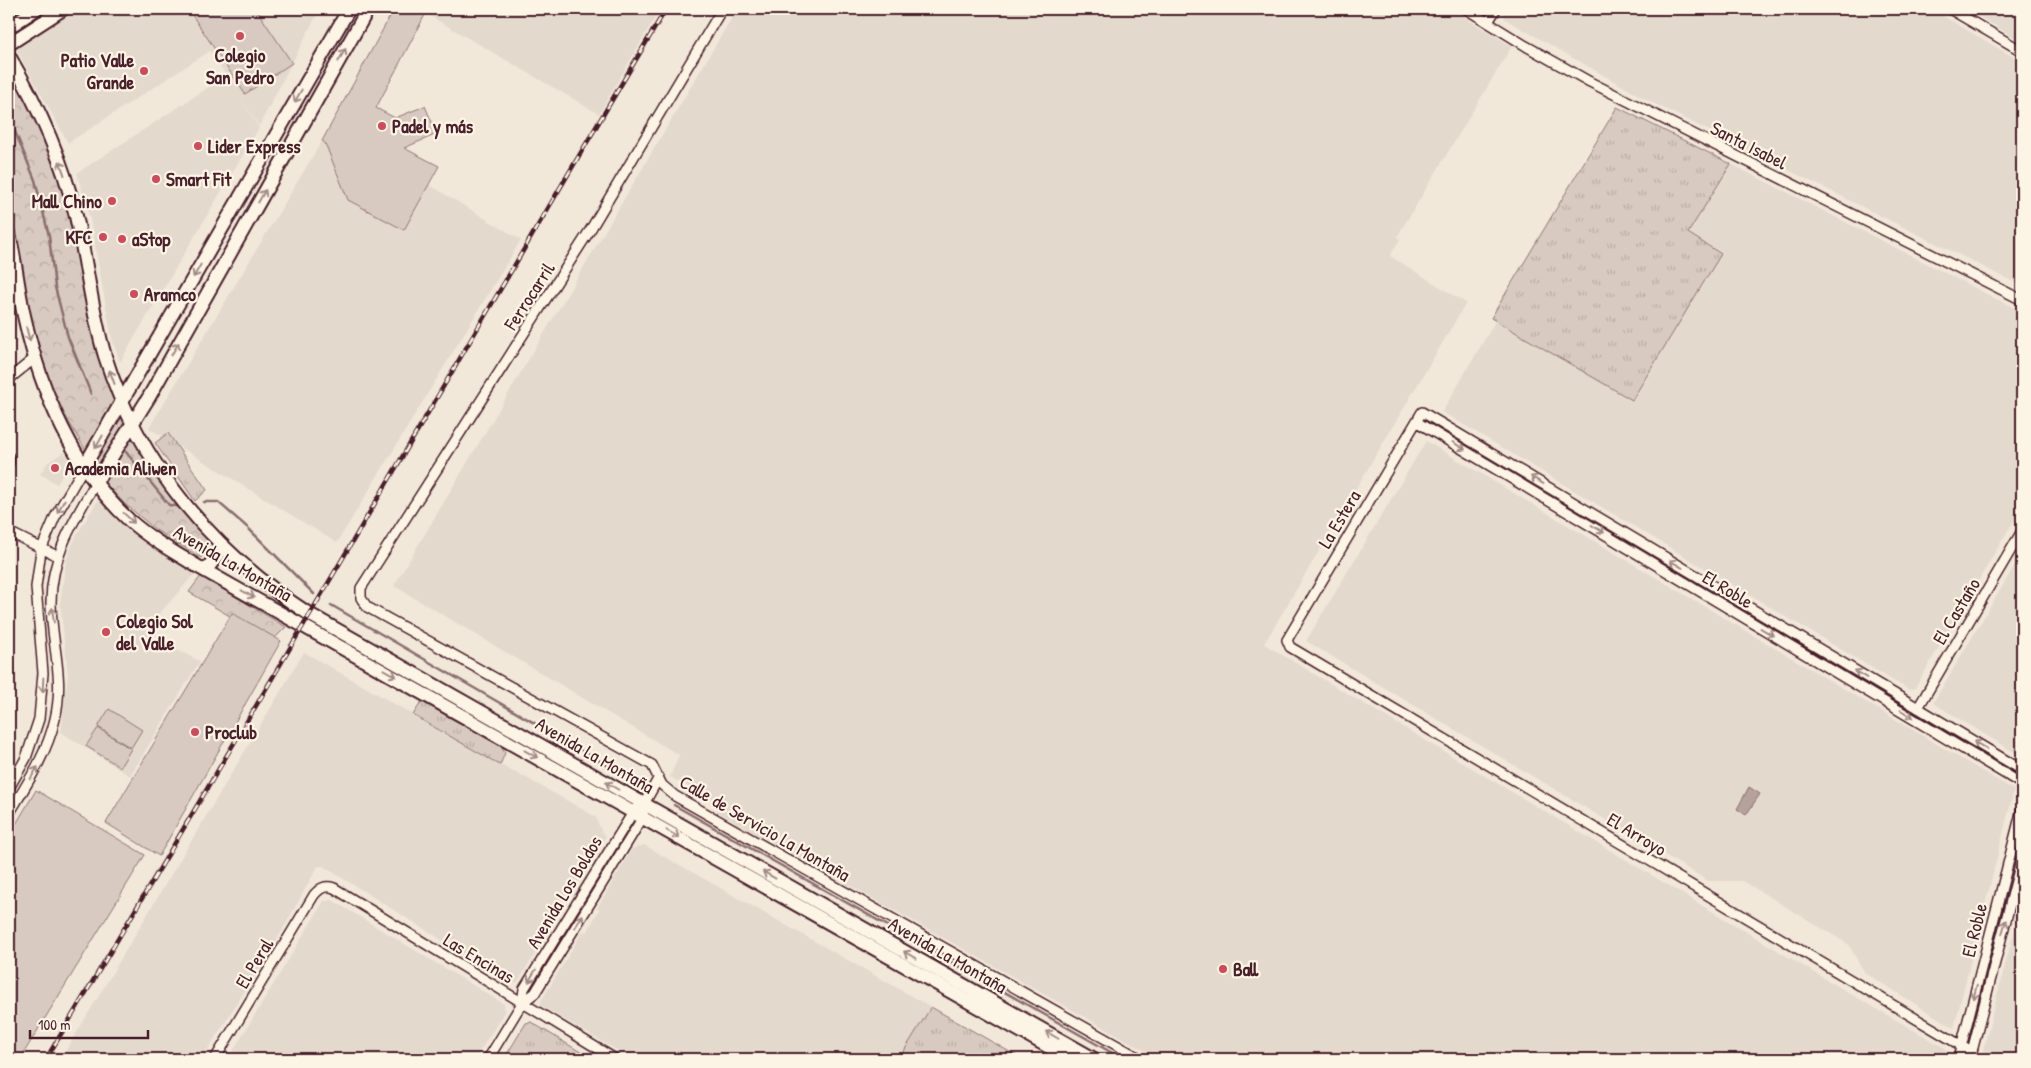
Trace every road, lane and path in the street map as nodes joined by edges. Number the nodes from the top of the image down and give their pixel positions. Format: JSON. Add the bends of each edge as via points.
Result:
{"nodes":[{"id":1,"x":36,"y":9,"type":"edge"},
{"id":2,"x":63,"y":9,"type":"edge"},
{"id":3,"x":349,"y":9,"type":"edge"},
{"id":4,"x":368,"y":9,"type":"edge"},
{"id":5,"x":722,"y":9,"type":"edge"},
{"id":6,"x":1466,"y":9,"type":"edge"},
{"id":7,"x":1496,"y":9,"type":"edge"},
{"id":8,"x":1952,"y":9,"type":"edge"},
{"id":9,"x":1488,"y":22,"type":"junction"},
{"id":10,"x":9,"y":27,"type":"edge"},
{"id":11,"x":9,"y":44,"type":"edge"},
{"id":12,"x":2022,"y":51,"type":"edge"},
{"id":13,"x":9,"y":56,"type":"edge"},
{"id":14,"x":9,"y":234,"type":"edge"},
{"id":15,"x":2022,"y":300,"type":"edge"},
{"id":16,"x":35,"y":358,"type":"junction"},
{"id":17,"x":9,"y":379,"type":"edge"},
{"id":18,"x":122,"y":402,"type":"junction"},
{"id":19,"x":1422,"y":412,"type":"joint"},
{"id":20,"x":132,"y":421,"type":"junction"},
{"id":21,"x":1417,"y":422,"type":"junction"},
{"id":22,"x":9,"y":457,"type":"edge"},
{"id":23,"x":9,"y":463,"type":"edge"},
{"id":24,"x":85,"y":465,"type":"junction"},
{"id":25,"x":96,"y":482,"type":"junction"},
{"id":26,"x":2022,"y":531,"type":"edge"},
{"id":27,"x":9,"y":532,"type":"edge"},
{"id":28,"x":223,"y":548,"type":"junction"},
{"id":29,"x":41,"y":550,"type":"junction"},
{"id":30,"x":57,"y":556,"type":"junction"},
{"id":31,"x":206,"y":570,"type":"junction"},
{"id":32,"x":361,"y":598,"type":"joint"},
{"id":33,"x":1287,"y":643,"type":"joint"},
{"id":34,"x":1808,"y":643,"type":"junction"},
{"id":35,"x":1802,"y":652,"type":"junction"},
{"id":36,"x":1918,"y":708,"type":"junction"},
{"id":37,"x":2022,"y":770,"type":"edge"},
{"id":38,"x":658,"y":779,"type":"junction"},
{"id":39,"x":2022,"y":784,"type":"edge"},
{"id":40,"x":9,"y":788,"type":"edge"},
{"id":41,"x":2022,"y":810,"type":"edge"},
{"id":42,"x":640,"y":811,"type":"junction"},
{"id":43,"x":9,"y":814,"type":"edge"},
{"id":44,"x":2022,"y":858,"type":"edge"},
{"id":45,"x":325,"y":887,"type":"joint"},
{"id":46,"x":522,"y":1003,"type":"junction"},
{"id":47,"x":1962,"y":1046,"type":"junction"},
{"id":48,"x":1971,"y":1055,"type":"edge"},
{"id":49,"x":215,"y":1059,"type":"edge"},
{"id":50,"x":488,"y":1059,"type":"edge"},
{"id":51,"x":615,"y":1059,"type":"edge"},
{"id":52,"x":1070,"y":1059,"type":"edge"},
{"id":53,"x":1094,"y":1059,"type":"edge"},
{"id":54,"x":1141,"y":1059,"type":"edge"},
{"id":55,"x":1958,"y":1059,"type":"edge"}],
"edges":[{"from":1,"to":10,"type":"main road"},
{"from":2,"to":11,"type":"main road"},
{"from":3,"to":18,"type":"main road","one_way":true},
{"from":20,"to":4,"type":"main road","one_way":true},
{"from":5,"to":32,"type":"street","name":"Ferrocarril","via":[[592,227],[361,588]]},
{"from":6,"to":9,"type":"street","name":"Santa Isabel"},
{"from":7,"to":9,"type":"street"},
{"from":8,"to":12,"type":"street"},
{"from":9,"to":15,"type":"street","name":"Santa Isabel","via":[[1590,82]]},
{"from":18,"to":13,"type":"main road","name":"Avenida La Montaña","one_way":true,"via":[[96,322],[64,174],[39,111]]},
{"from":14,"to":16,"type":"main road","name":"Avenida La Montaña","one_way":true},
{"from":16,"to":17,"type":"street"},
{"from":16,"to":24,"type":"main road","name":"Avenida La Montaña","via":[[53,407]]},
{"from":18,"to":20,"type":"main road","name":"Avenida La Montaña"},
{"from":18,"to":24,"type":"main road","one_way":true},
{"from":19,"to":21,"type":"street","name":"La Estera"},
{"from":34,"to":19,"type":"street","name":"El Roble","one_way":true},
{"from":20,"to":25,"type":"main road"},
{"from":20,"to":28,"type":"main road","name":"Avenida La Montaña","via":[[173,490]]},
{"from":21,"to":33,"type":"street","name":"La Estera"},
{"from":21,"to":35,"type":"street","name":"El Roble","one_way":true},
{"from":22,"to":23,"type":"street"},
{"from":24,"to":25,"type":"main road","name":"Avenida La Montaña"},
{"from":24,"to":29,"type":"street","one_way":true,"via":[[55,517]]},
{"from":25,"to":30,"type":"street"},
{"from":25,"to":31,"type":"main road","name":"Avenida La Montaña","one_way":true,"via":[[143,532]]},
{"from":26,"to":36,"type":"street","name":"El Castaño"},
{"from":27,"to":29,"type":"street"},
{"from":28,"to":31,"type":"main road"},
{"from":42,"to":28,"type":"main road","name":"Avenida La Montaña","one_way":true,"via":[[309,614],[263,582]]},
{"from":29,"to":30,"type":"street"},
{"from":29,"to":40,"type":"street","one_way":true,"via":[[36,599],[43,673],[40,711],[26,758]]},
{"from":43,"to":30,"type":"street","one_way":true,"via":[[42,759],[55,720],[60,672],[51,602]]},
{"from":31,"to":42,"type":"main road","name":"Avenida La Montaña","one_way":true},
{"from":32,"to":38,"type":"street","name":"Calle de Servicio La Montaña","via":[[367,607],[652,765]]},
{"from":33,"to":47,"type":"street","name":"El Arroyo"},
{"from":34,"to":35,"type":"street"},
{"from":36,"to":34,"type":"street","name":"El Roble","one_way":true},
{"from":35,"to":39,"type":"street","name":"El Roble","one_way":true},
{"from":37,"to":36,"type":"street","name":"El Roble","one_way":true},
{"from":38,"to":42,"type":"street","name":"Avenida Los Boldos"},
{"from":38,"to":54,"type":"street","name":"Calle de Servicio La Montaña","via":[[666,791]]},
{"from":41,"to":47,"type":"street","name":"El Roble","one_way":true},
{"from":42,"to":46,"type":"street","name":"Avenida Los Boldos","via":[[524,989]]},
{"from":42,"to":52,"type":"main road","name":"Avenida La Montaña","one_way":true},
{"from":53,"to":42,"type":"main road","name":"Avenida La Montaña","one_way":true},
{"from":48,"to":44,"type":"street","name":"El Roble","one_way":true},
{"from":45,"to":46,"type":"street","name":"Las Encinas","via":[[334,888]]},
{"from":45,"to":49,"type":"street","name":"El Peral","via":[[314,895]]},
{"from":46,"to":50,"type":"street","name":"Avenida Los Boldos"},
{"from":46,"to":51,"type":"street","name":"Las Encinas"},
{"from":47,"to":48,"type":"street","name":"El Arroyo"},
{"from":47,"to":55,"type":"street","name":"El Roble"}]}
